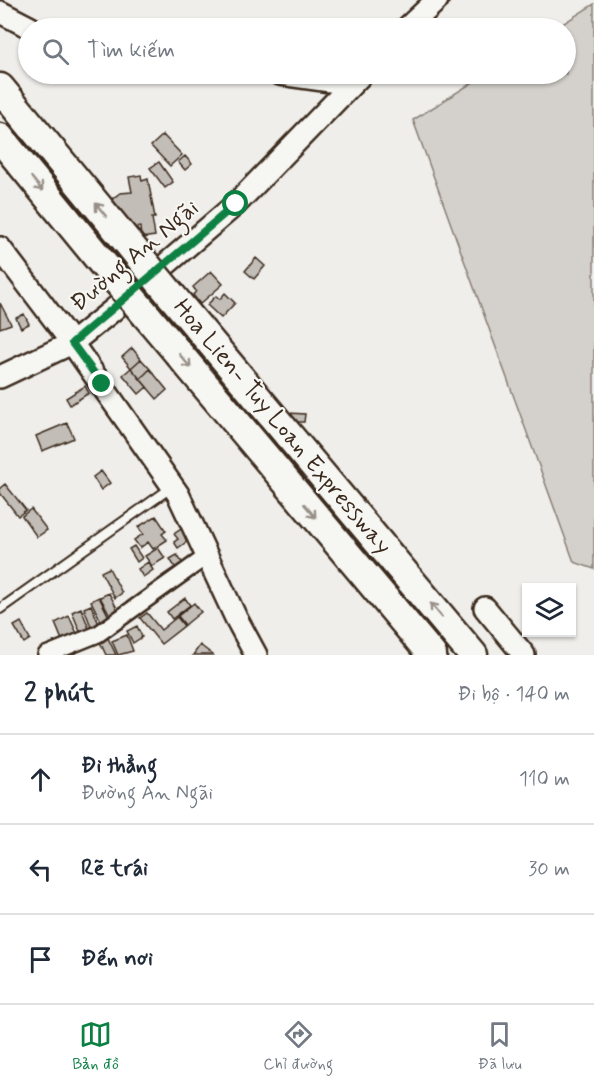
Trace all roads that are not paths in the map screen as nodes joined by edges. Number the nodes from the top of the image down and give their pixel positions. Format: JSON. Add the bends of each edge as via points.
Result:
{"nodes":[{"id":1,"x":437,"y":0,"type":"edge"},
{"id":2,"x":0,"y":12,"type":"edge"},
{"id":3,"x":418,"y":18,"type":"edge"},
{"id":4,"x":18,"y":21,"type":"edge"},
{"id":5,"x":352,"y":84,"type":"edge"},
{"id":6,"x":0,"y":88,"type":"edge"},
{"id":7,"x":0,"y":138,"type":"edge"},
{"id":8,"x":0,"y":248,"type":"edge"},
{"id":9,"x":72,"y":343,"type":"junction"},
{"id":10,"x":0,"y":377,"type":"edge"},
{"id":11,"x":173,"y":486,"type":"junction"},
{"id":12,"x":207,"y":556,"type":"junction"},
{"id":13,"x":0,"y":609,"type":"edge"},
{"id":14,"x":485,"y":609,"type":"dead end"},
{"id":15,"x":46,"y":655,"type":"edge"},
{"id":16,"x":256,"y":655,"type":"edge"},
{"id":17,"x":432,"y":655,"type":"edge"},
{"id":18,"x":473,"y":655,"type":"edge"},
{"id":19,"x":524,"y":655,"type":"edge"}],
"edges":[{"from":1,"to":3,"type":"main road"},
{"from":2,"to":4,"type":"main road"},
{"from":5,"to":9,"type":"main road","name":"Đường An Ngãi","via":[[236,204]]},
{"from":18,"to":6,"type":"highway","name":"Hoa Lien- Tuy Loan Expressway","one_way":true,"bridge":true},
{"from":7,"to":17,"type":"highway","name":"Hoa Lien- Tuy Loan Expressway","one_way":true,"bridge":true},
{"from":8,"to":9,"type":"main road"},
{"from":9,"to":10,"type":"main road","name":"Đường An Ngãi"},
{"from":9,"to":11,"type":"main road"},
{"from":11,"to":12,"type":"main road"},
{"from":11,"to":13,"type":"lane"},
{"from":12,"to":15,"type":"street","via":[[98,634]]},
{"from":12,"to":16,"type":"main road"},
{"from":14,"to":19,"type":"main road"}]}
